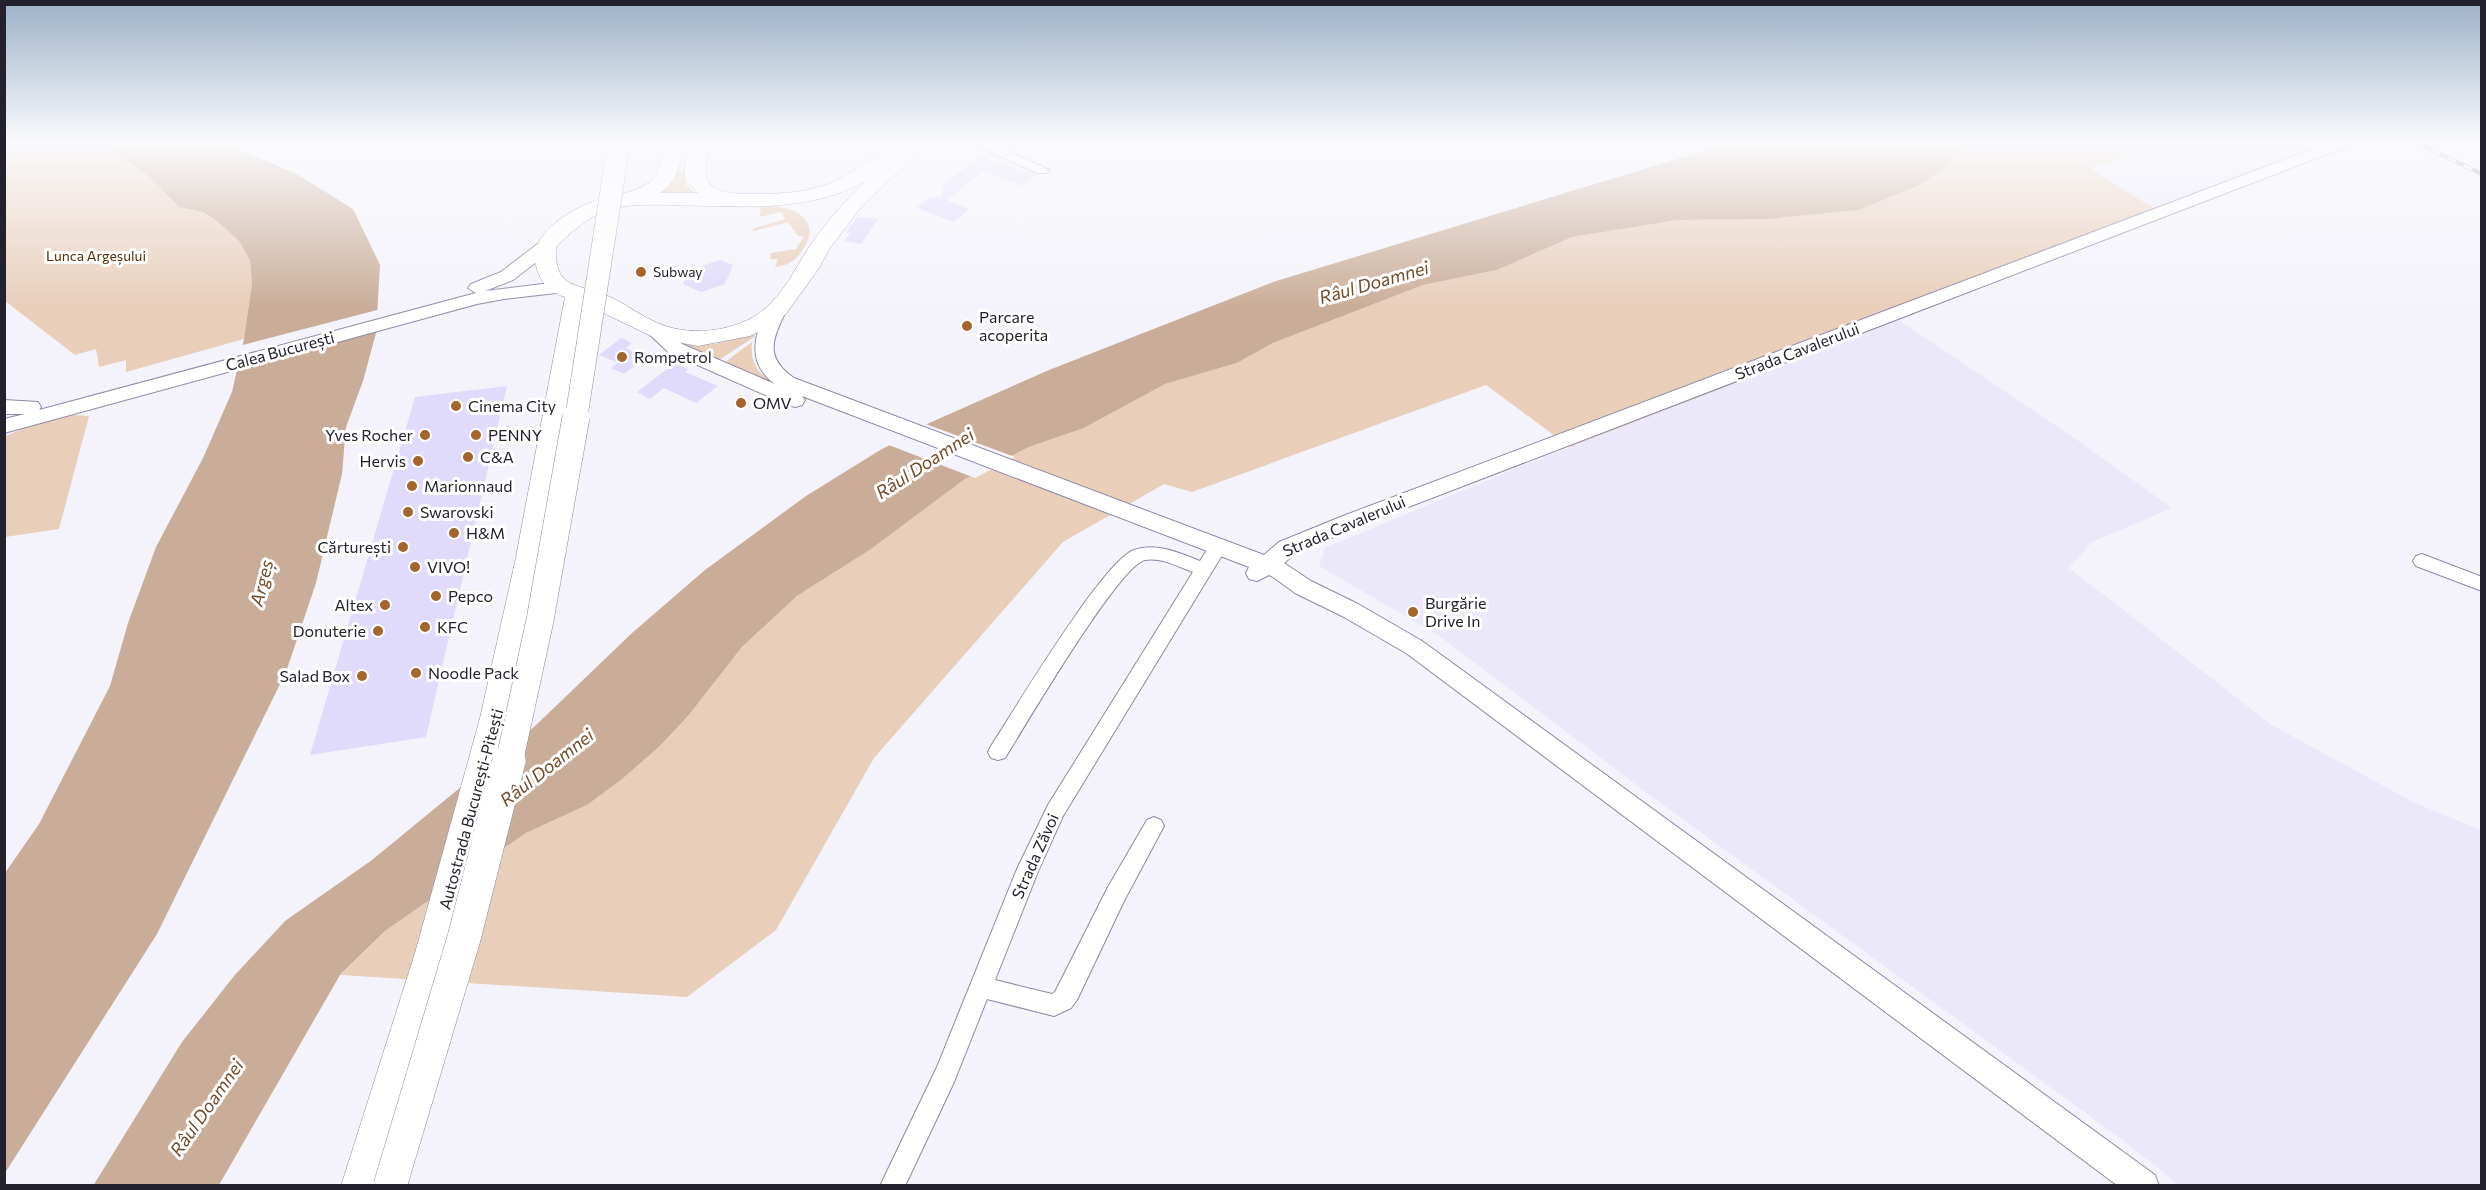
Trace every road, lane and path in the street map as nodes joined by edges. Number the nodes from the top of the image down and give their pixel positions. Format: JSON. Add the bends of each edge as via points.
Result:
{"nodes":[{"id":1,"x":592,"y":198,"type":"edge"},
{"id":2,"x":610,"y":198,"type":"edge"},
{"id":3,"x":636,"y":198,"type":"edge"},
{"id":4,"x":720,"y":198,"type":"joint"},
{"id":5,"x":807,"y":198,"type":"edge"},
{"id":6,"x":860,"y":198,"type":"edge"},
{"id":7,"x":2199,"y":198,"type":"edge"},
{"id":8,"x":633,"y":199,"type":"junction"},
{"id":9,"x":781,"y":200,"type":"junction"},
{"id":10,"x":546,"y":246,"type":"junction"},
{"id":11,"x":820,"y":246,"type":"junction"},
{"id":12,"x":559,"y":288,"type":"junction"},
{"id":13,"x":451,"y":301,"type":"junction"},
{"id":14,"x":778,"y":309,"type":"junction"},
{"id":15,"x":655,"y":331,"type":"junction"},
{"id":16,"x":99,"y":394,"type":"junction"},
{"id":17,"x":4,"y":407,"type":"edge"},
{"id":18,"x":31,"y":407,"type":"junction"},
{"id":19,"x":4,"y":414,"type":"edge"},
{"id":20,"x":858,"y":418,"type":"junction"},
{"id":21,"x":4,"y":426,"type":"edge"},
{"id":22,"x":1211,"y":557,"type":"junction"},
{"id":23,"x":2422,"y":561,"type":"dead end"},
{"id":24,"x":1260,"y":569,"type":"junction"},
{"id":25,"x":2481,"y":584,"type":"edge"},
{"id":26,"x":998,"y":753,"type":"dead end"},
{"id":27,"x":1154,"y":826,"type":"dead end"},
{"id":28,"x":980,"y":987,"type":"junction"},
{"id":29,"x":359,"y":1185,"type":"edge"},
{"id":30,"x":390,"y":1185,"type":"edge"},
{"id":31,"x":892,"y":1185,"type":"edge"},
{"id":32,"x":2144,"y":1185,"type":"edge"}],
"edges":[{"from":1,"to":29,"type":"highway","name":"Autostrada București-Pitești","via":[[540,501],[495,717],[434,946]]},
{"from":2,"to":30,"type":"highway","name":"Autostrada București-Pitești","bridge":true,"via":[[561,506],[527,686],[471,913]]},
{"from":3,"to":8,"type":"highway"},
{"from":4,"to":8,"type":"highway"},
{"from":4,"to":9,"type":"highway"},
{"from":5,"to":9,"type":"highway"},
{"from":6,"to":11,"type":"highway"},
{"from":7,"to":24,"type":"main road","name":"Strada Cavalerului","via":[[1351,520],[1287,548]]},
{"from":8,"to":10,"type":"highway","via":[[589,211],[561,229]]},
{"from":9,"to":11,"type":"highway","via":[[799,206],[815,219]]},
{"from":10,"to":12,"type":"highway","via":[[547,268]]},
{"from":10,"to":13,"type":"main road","name":"Calea București","via":[[507,276]]},
{"from":11,"to":14,"type":"highway"},
{"from":12,"to":13,"type":"main road","name":"Calea București"},
{"from":12,"to":15,"type":"highway","via":[[600,301]]},
{"from":13,"to":16,"type":"main road","name":"Calea București"},
{"from":14,"to":15,"type":"highway","via":[[757,324],[714,338],[684,338]]},
{"from":14,"to":20,"type":"main road","via":[[763,346],[764,359],[775,375]]},
{"from":15,"to":20,"type":"main road","via":[[695,358]]},
{"from":16,"to":18,"type":"main road","name":"Calea București"},
{"from":16,"to":21,"type":"main road","name":"Calea București"},
{"from":17,"to":18,"type":"main road"},
{"from":18,"to":19,"type":"main road","name":"Calea București"},
{"from":20,"to":22,"type":"main road","via":[[1171,535]]},
{"from":22,"to":24,"type":"main road"},
{"from":22,"to":26,"type":"street","via":[[1134,555],[1125,562]]},
{"from":22,"to":28,"type":"street","name":"Strada Zăvoi","via":[[1055,811]]},
{"from":23,"to":25,"type":"street"},
{"from":24,"to":32,"type":"main road","via":[[1276,582],[1303,587],[1383,628],[1441,666]]},
{"from":27,"to":28,"type":"street","via":[[1063,1000],[1054,1005]]},
{"from":28,"to":31,"type":"street","name":"Strada Zăvoi","via":[[946,1074]]}]}
